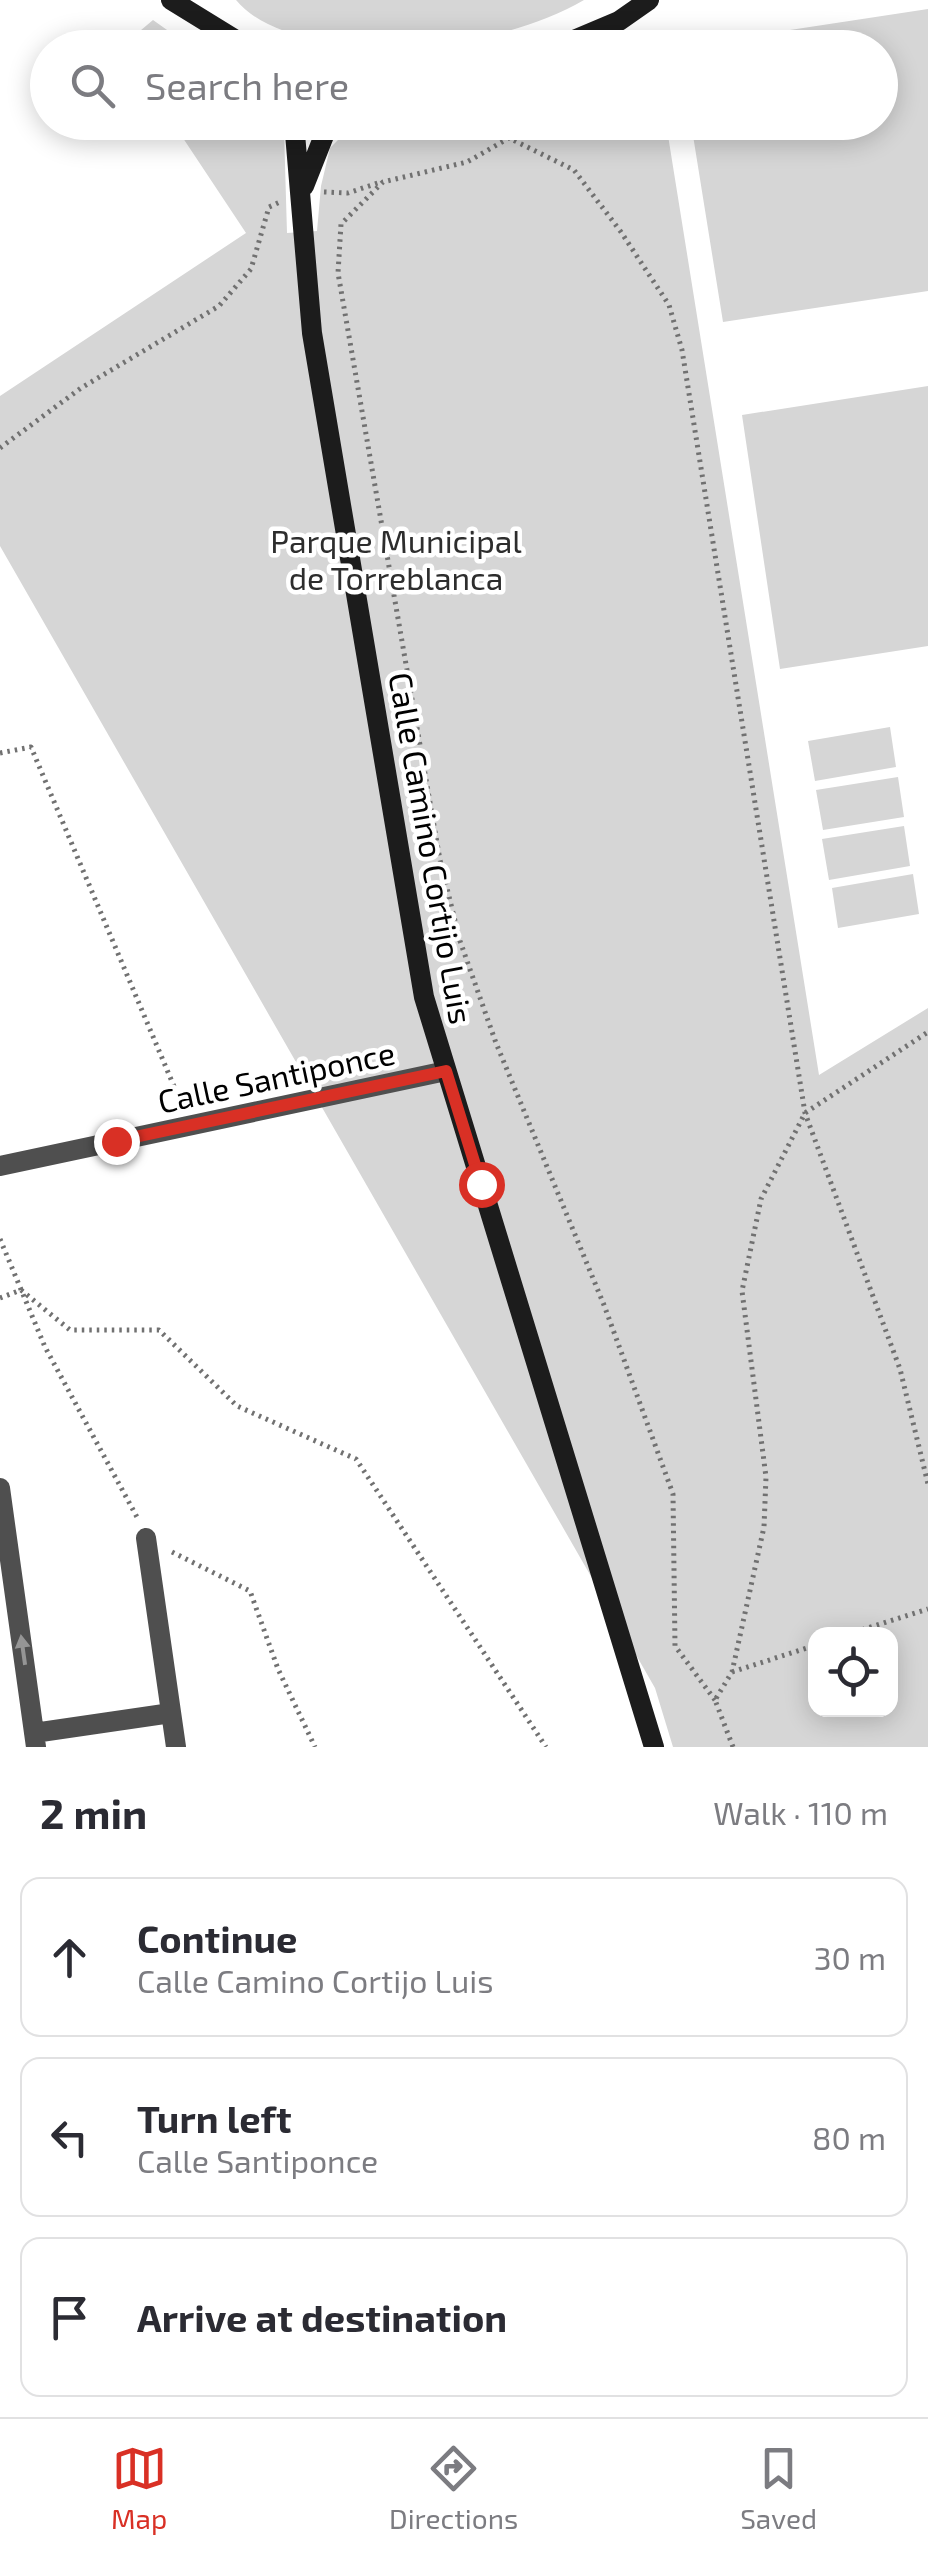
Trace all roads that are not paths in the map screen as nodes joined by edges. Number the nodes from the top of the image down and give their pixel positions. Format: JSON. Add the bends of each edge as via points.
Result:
{"nodes":[{"id":1,"x":171,"y":0,"type":"edge"},
{"id":2,"x":195,"y":0,"type":"edge"},
{"id":3,"x":650,"y":0,"type":"edge"},
{"id":4,"x":214,"y":28,"type":"junction"},
{"id":5,"x":218,"y":30,"type":"edge"},
{"id":6,"x":597,"y":30,"type":"edge"},
{"id":7,"x":296,"y":140,"type":"edge"},
{"id":8,"x":321,"y":140,"type":"edge"},
{"id":9,"x":301,"y":192,"type":"junction"},
{"id":10,"x":446,"y":1071,"type":"junction"},
{"id":11,"x":0,"y":1166,"type":"edge"},
{"id":12,"x":0,"y":1488,"type":"edge"},
{"id":13,"x":146,"y":1538,"type":"road end"},
{"id":14,"x":171,"y":1713,"type":"junction"},
{"id":15,"x":35,"y":1740,"type":"edge"},
{"id":16,"x":176,"y":1747,"type":"edge"},
{"id":17,"x":654,"y":1747,"type":"edge"}],
"edges":[{"from":1,"to":4,"type":"street"},
{"from":2,"to":4,"type":"street"},
{"from":3,"to":6,"type":"street"},
{"from":4,"to":5,"type":"street"},
{"from":7,"to":9,"type":"street"},
{"from":8,"to":9,"type":"street","name":"Calle Camino Cortijo Luis"},
{"from":9,"to":10,"type":"street","name":"Calle Camino Cortijo Luis","via":[[312,333],[424,997]]},
{"from":10,"to":11,"type":"street","name":"Calle Santiponce"},
{"from":10,"to":17,"type":"street","name":"Calle Camino Cortijo Luis"},
{"from":15,"to":12,"type":"street","one_way":true},
{"from":13,"to":14,"type":"street"},
{"from":14,"to":15,"type":"street"},
{"from":14,"to":16,"type":"street"}]}
